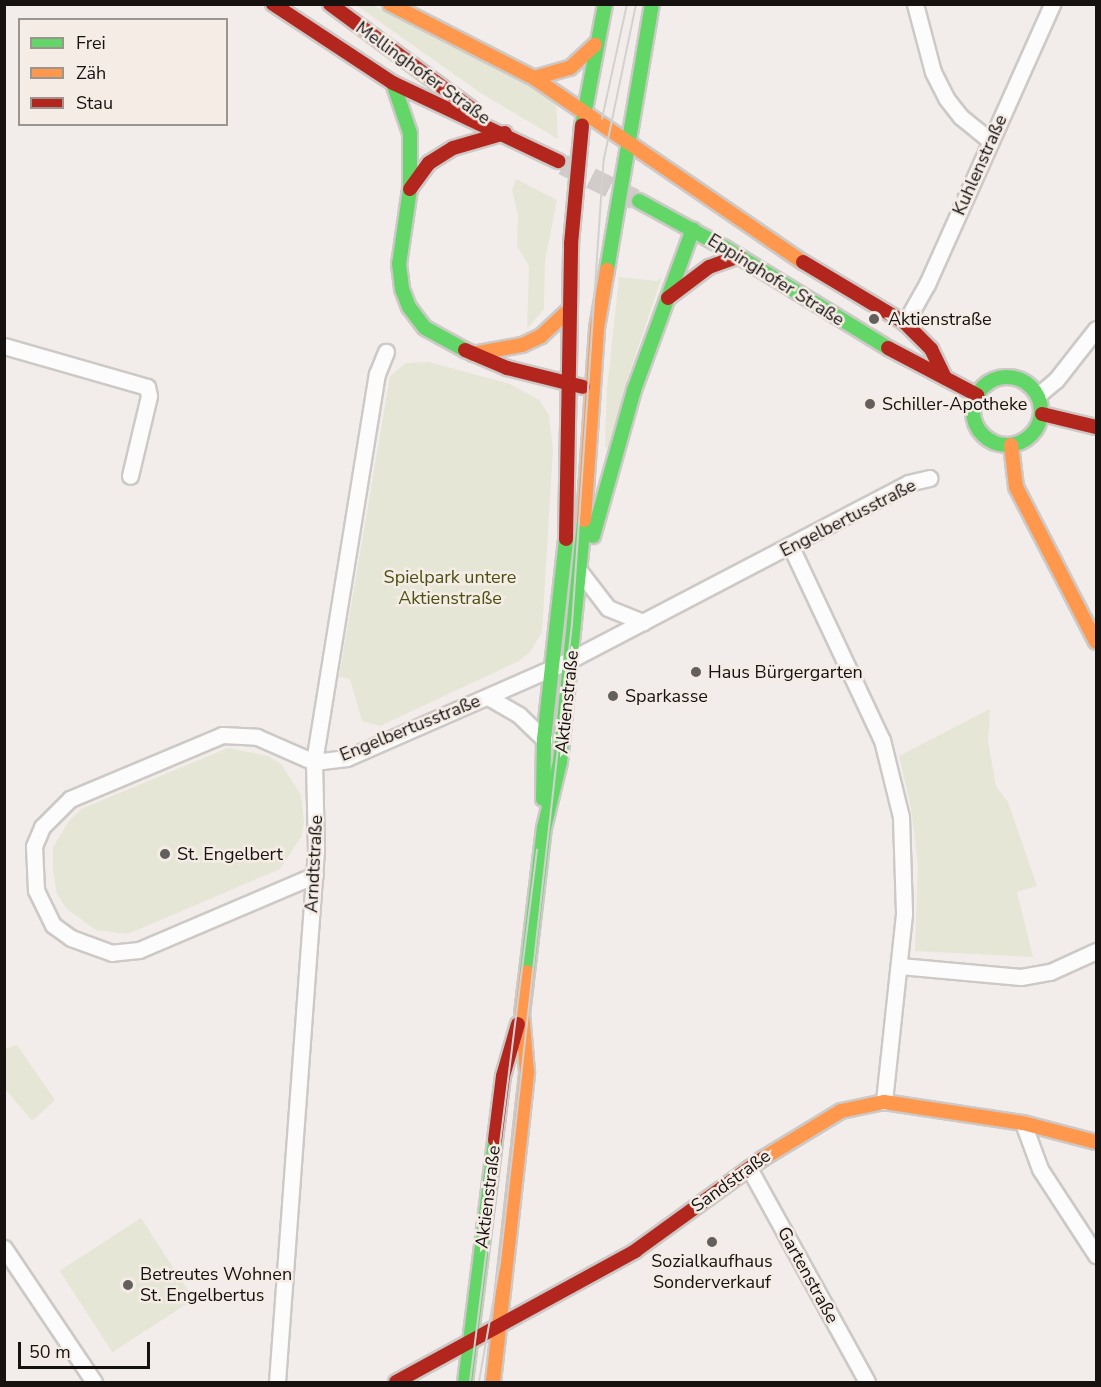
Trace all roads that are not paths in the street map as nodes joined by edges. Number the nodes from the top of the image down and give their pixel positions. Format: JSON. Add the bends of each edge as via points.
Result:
{"nodes":[{"id":1,"x":273,"y":4,"type":"edge"},
{"id":2,"x":330,"y":4,"type":"edge"},
{"id":3,"x":390,"y":4,"type":"edge"},
{"id":4,"x":605,"y":4,"type":"edge"},
{"id":5,"x":652,"y":4,"type":"edge"},
{"id":6,"x":915,"y":4,"type":"edge"},
{"id":7,"x":1052,"y":4,"type":"edge"},
{"id":8,"x":595,"y":45,"type":"junction"},
{"id":9,"x":534,"y":78,"type":"junction"},
{"id":10,"x":393,"y":83,"type":"junction"},
{"id":11,"x":583,"y":110,"type":"junction"},
{"id":12,"x":505,"y":134,"type":"junction"},
{"id":13,"x":627,"y":139,"type":"junction"},
{"id":14,"x":992,"y":141,"type":"junction"},
{"id":15,"x":558,"y":161,"type":"tunnel mouth"},
{"id":16,"x":411,"y":189,"type":"junction"},
{"id":17,"x":639,"y":201,"type":"tunnel mouth"},
{"id":18,"x":693,"y":229,"type":"junction"},
{"id":19,"x":738,"y":256,"type":"junction"},
{"id":20,"x":667,"y":300,"type":"junction"},
{"id":21,"x":568,"y":311,"type":"junction"},
{"id":22,"x":905,"y":323,"type":"junction"},
{"id":23,"x":1096,"y":329,"type":"edge"},
{"id":24,"x":4,"y":346,"type":"edge"},
{"id":25,"x":386,"y":352,"type":"dead end"},
{"id":26,"x":473,"y":354,"type":"junction"},
{"id":27,"x":945,"y":378,"type":"junction"},
{"id":28,"x":570,"y":386,"type":"junction"},
{"id":29,"x":592,"y":388,"type":"junction"},
{"id":30,"x":977,"y":395,"type":"junction"},
{"id":31,"x":1038,"y":395,"type":"junction"},
{"id":32,"x":1042,"y":414,"type":"junction"},
{"id":33,"x":1096,"y":427,"type":"edge"},
{"id":34,"x":1011,"y":445,"type":"junction"},
{"id":35,"x":130,"y":476,"type":"dead end"},
{"id":36,"x":930,"y":477,"type":"dead end"},
{"id":37,"x":791,"y":547,"type":"junction"},
{"id":38,"x":581,"y":573,"type":"junction"},
{"id":39,"x":643,"y":622,"type":"junction"},
{"id":40,"x":1096,"y":642,"type":"edge"},
{"id":41,"x":572,"y":659,"type":"junction"},
{"id":42,"x":555,"y":666,"type":"junction"},
{"id":43,"x":488,"y":697,"type":"junction"},
{"id":44,"x":544,"y":739,"type":"junction"},
{"id":45,"x":314,"y":762,"type":"junction"},
{"id":46,"x":544,"y":828,"type":"junction"},
{"id":47,"x":315,"y":875,"type":"junction"},
{"id":48,"x":1096,"y":951,"type":"edge"},
{"id":49,"x":900,"y":966,"type":"junction"},
{"id":50,"x":522,"y":1014,"type":"junction"},
{"id":51,"x":884,"y":1102,"type":"junction"},
{"id":52,"x":1023,"y":1123,"type":"junction"},
{"id":53,"x":1096,"y":1142,"type":"edge"},
{"id":54,"x":748,"y":1168,"type":"junction"},
{"id":55,"x":4,"y":1248,"type":"edge"},
{"id":56,"x":1096,"y":1255,"type":"edge"},
{"id":57,"x":500,"y":1327,"type":"junction"},
{"id":58,"x":468,"y":1345,"type":"junction"},
{"id":59,"x":94,"y":1383,"type":"edge"},
{"id":60,"x":278,"y":1383,"type":"edge"},
{"id":61,"x":396,"y":1383,"type":"edge"},
{"id":62,"x":465,"y":1383,"type":"edge"},
{"id":63,"x":493,"y":1383,"type":"edge"},
{"id":64,"x":867,"y":1383,"type":"edge"}],
"edges":[{"from":1,"to":10,"type":"main road","name":"Mellinghofer Straße"},
{"from":2,"to":12,"type":"main road","name":"Mellinghofer Straße"},
{"from":3,"to":9,"type":"main road"},
{"from":4,"to":8,"type":"main road","name":"Aktienstraße"},
{"from":5,"to":13,"type":"main road","name":"Aktienstraße"},
{"from":6,"to":14,"type":"street","via":[[933,72],[946,98],[961,117]]},
{"from":7,"to":14,"type":"street","name":"Kuhlenstraße"},
{"from":8,"to":9,"type":"main road","via":[[570,68]]},
{"from":8,"to":11,"type":"main road","name":"Aktienstraße"},
{"from":9,"to":11,"type":"main road"},
{"from":10,"to":12,"type":"main road","name":"Mellinghofer Straße"},
{"from":10,"to":16,"type":"main road","via":[[410,133]]},
{"from":11,"to":13,"type":"main road"},
{"from":11,"to":21,"type":"main road","name":"Aktienstraße"},
{"from":12,"to":15,"type":"main road"},
{"from":12,"to":16,"type":"main road","via":[[453,148],[429,163]]},
{"from":13,"to":22,"type":"main road","via":[[842,288]]},
{"from":13,"to":29,"type":"main road","name":"Aktienstraße","via":[[604,271]]},
{"from":14,"to":22,"type":"street","name":"Kuhlenstraße"},
{"from":16,"to":26,"type":"main road","via":[[399,264],[402,289],[425,328]]},
{"from":17,"to":18,"type":"main road","name":"Eppinghofer Straße"},
{"from":18,"to":19,"type":"main road","name":"Eppinghofer Straße"},
{"from":18,"to":20,"type":"main road"},
{"from":19,"to":20,"type":"main road","via":[[709,267]]},
{"from":19,"to":27,"type":"main road","name":"Eppinghofer Straße","via":[[863,335]]},
{"from":20,"to":38,"type":"main road","via":[[634,390]]},
{"from":21,"to":26,"type":"main road","via":[[541,336],[522,345]]},
{"from":21,"to":28,"type":"main road","name":"Aktienstraße"},
{"from":22,"to":27,"type":"main road","via":[[931,349]]},
{"from":23,"to":31,"type":"street","via":[[1056,380]]},
{"from":24,"to":35,"type":"street","via":[[147,387],[149,396]]},
{"from":25,"to":45,"type":"street","name":"Arndtstraße","via":[[377,374]]},
{"from":26,"to":28,"type":"main road"},
{"from":27,"to":30,"type":"main road","name":"Eppinghofer Straße"},
{"from":28,"to":29,"type":"main road"},
{"from":28,"to":42,"type":"main road","name":"Aktienstraße","via":[[569,509]]},
{"from":29,"to":38,"type":"main road","name":"Aktienstraße"},
{"from":30,"to":31,"type":"main road","via":[[983,386],[1002,377],[1020,380]]},
{"from":30,"to":34,"type":"main road","via":[[973,412],[978,429],[990,442]]},
{"from":31,"to":32,"type":"main road"},
{"from":32,"to":33,"type":"main road"},
{"from":32,"to":34,"type":"main road","via":[[1034,433]]},
{"from":34,"to":40,"type":"main road","via":[[1017,487]]},
{"from":36,"to":37,"type":"street","name":"Engelbertusstraße","via":[[908,483]]},
{"from":37,"to":39,"type":"street","name":"Engelbertusstraße"},
{"from":37,"to":49,"type":"street","via":[[888,758],[904,854]]},
{"from":38,"to":39,"type":"street","via":[[608,608]]},
{"from":38,"to":41,"type":"main road","name":"Aktienstraße"},
{"from":39,"to":41,"type":"street","name":"Engelbertusstraße"},
{"from":41,"to":42,"type":"street","name":"Engelbertusstraße"},
{"from":41,"to":46,"type":"main road","name":"Aktienstraße","via":[[560,762]]},
{"from":42,"to":43,"type":"street","name":"Engelbertusstraße"},
{"from":42,"to":44,"type":"main road","name":"Aktienstraße"},
{"from":43,"to":44,"type":"street","via":[[519,715]]},
{"from":43,"to":45,"type":"street","name":"Engelbertusstraße","via":[[347,758]]},
{"from":44,"to":46,"type":"main road","name":"Aktienstraße"},
{"from":45,"to":47,"type":"street","name":"Arndtstraße"},
{"from":45,"to":47,"type":"street","name":"Engelbertusstraße","via":[[250,735],[235,733],[208,739],[70,799],[42,827],[34,846],[33,867],[36,890],[53,925],[71,938],[112,953],[139,950]]},
{"from":46,"to":50,"type":"main road","name":"Aktienstraße"},
{"from":47,"to":60,"type":"street","name":"Arndtstraße"},
{"from":48,"to":49,"type":"street","via":[[1050,972],[1021,977]]},
{"from":49,"to":51,"type":"street"},
{"from":50,"to":57,"type":"main road","name":"Aktienstraße","via":[[527,1072]]},
{"from":50,"to":58,"type":"main road","name":"Aktienstraße","via":[[503,1076]]},
{"from":51,"to":52,"type":"main road","name":"Sandstraße"},
{"from":51,"to":54,"type":"main road","name":"Sandstraße","via":[[842,1111]]},
{"from":52,"to":53,"type":"main road","name":"Sandstraße"},
{"from":52,"to":56,"type":"street","via":[[1040,1169]]},
{"from":54,"to":57,"type":"main road","name":"Sandstraße","via":[[635,1251]]},
{"from":54,"to":64,"type":"street","name":"Gartenstraße"},
{"from":55,"to":59,"type":"street"},
{"from":57,"to":58,"type":"main road","name":"Sandstraße"},
{"from":57,"to":63,"type":"main road","name":"Aktienstraße"},
{"from":58,"to":61,"type":"main road","name":"Sandstraße"},
{"from":58,"to":62,"type":"main road","name":"Aktienstraße"}]}
